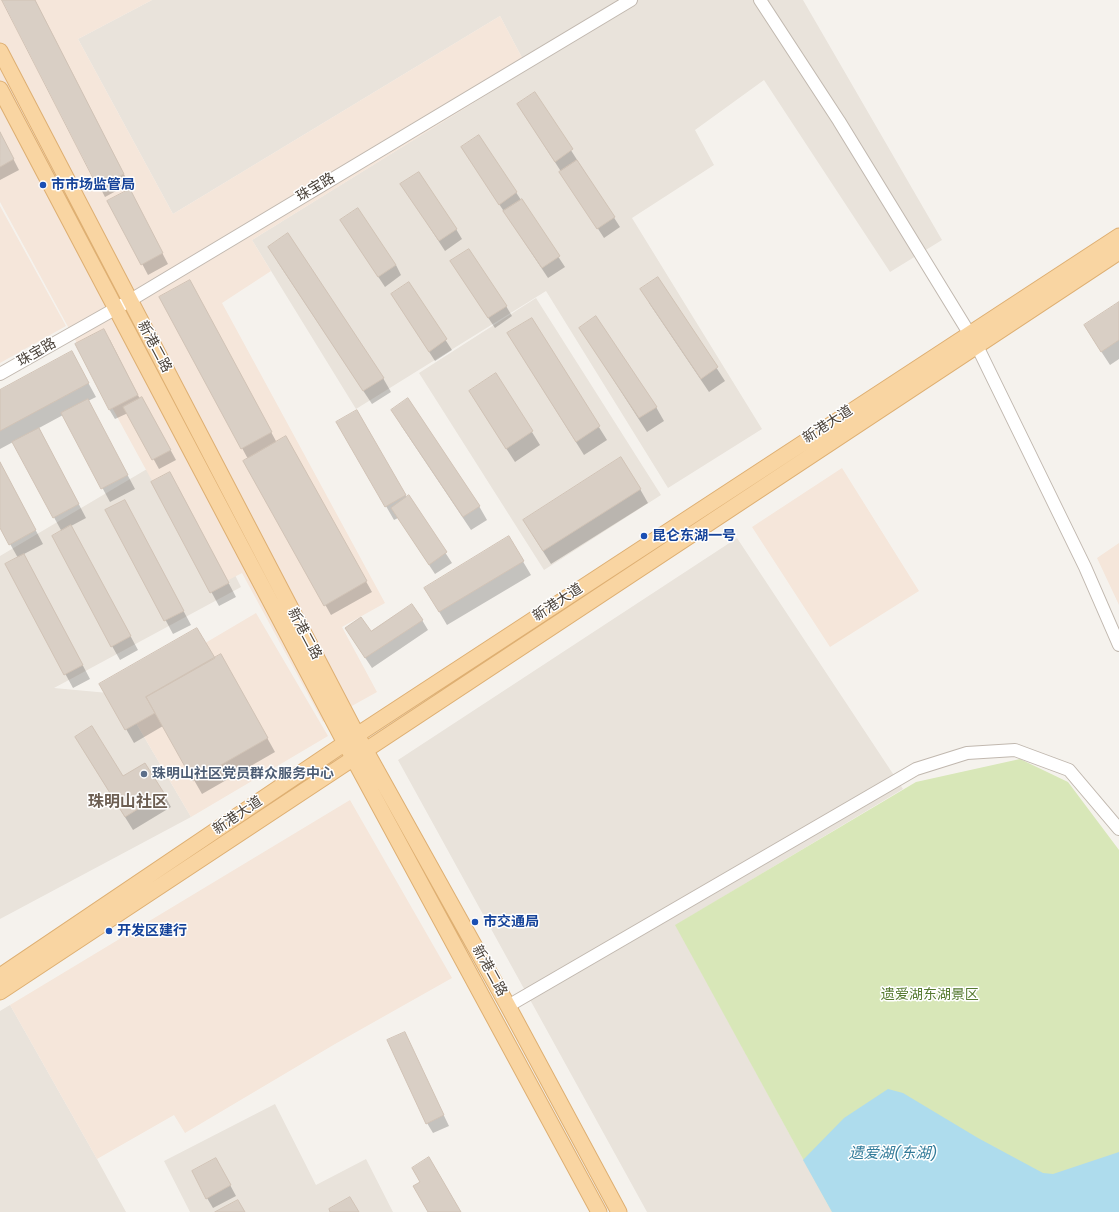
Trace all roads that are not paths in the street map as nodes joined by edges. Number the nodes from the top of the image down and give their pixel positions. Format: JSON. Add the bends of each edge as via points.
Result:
{"nodes":[{"id":1,"x":631,"y":0,"type":"edge"},
{"id":2,"x":760,"y":0,"type":"edge"},
{"id":3,"x":0,"y":51,"type":"edge"},
{"id":4,"x":0,"y":89,"type":"edge"},
{"id":5,"x":1119,"y":236,"type":"edge"},
{"id":6,"x":1119,"y":252,"type":"edge"},
{"id":7,"x":129,"y":301,"type":"junction"},
{"id":8,"x":115,"y":308,"type":"junction"},
{"id":9,"x":969,"y":333,"type":"junction"},
{"id":10,"x":976,"y":346,"type":"junction"},
{"id":11,"x":0,"y":374,"type":"edge"},
{"id":12,"x":1119,"y":645,"type":"edge"},
{"id":13,"x":351,"y":739,"type":"junction"},
{"id":14,"x":360,"y":755,"type":"junction"},
{"id":15,"x":1119,"y":829,"type":"edge"},
{"id":16,"x":0,"y":976,"type":"edge"},
{"id":17,"x":0,"y":992,"type":"edge"},
{"id":18,"x":508,"y":1006,"type":"junction"},
{"id":19,"x":599,"y":1212,"type":"edge"},
{"id":20,"x":618,"y":1212,"type":"edge"}],
"edges":[{"from":1,"to":7,"type":"street","name":"珠宝路"},
{"from":2,"to":9,"type":"street","via":[[839,121]]},
{"from":3,"to":7,"type":"main road","name":"新港二路"},
{"from":4,"to":8,"type":"main road","name":"新港二路"},
{"from":5,"to":9,"type":"main road","name":"新港大道"},
{"from":6,"to":10,"type":"main road","name":"新港大道"},
{"from":7,"to":8,"type":"street","name":"珠宝路"},
{"from":7,"to":13,"type":"main road","name":"新港二路"},
{"from":8,"to":11,"type":"street","name":"珠宝路"},
{"from":8,"to":13,"type":"main road","name":"新港二路"},
{"from":9,"to":10,"type":"street"},
{"from":9,"to":13,"type":"main road","name":"新港大道"},
{"from":10,"to":12,"type":"street","via":[[1085,567]]},
{"from":10,"to":14,"type":"main road","name":"新港大道"},
{"from":13,"to":14,"type":"main road","name":"新港二路"},
{"from":13,"to":16,"type":"main road","name":"新港大道"},
{"from":14,"to":17,"type":"main road","name":"新港大道"},
{"from":14,"to":18,"type":"main road","name":"新港二路"},
{"from":14,"to":19,"type":"main road","name":"新港二路"},
{"from":15,"to":18,"type":"street","via":[[1069,770],[1015,750],[967,753],[916,769]]},
{"from":18,"to":20,"type":"main road","name":"新港二路"}]}
